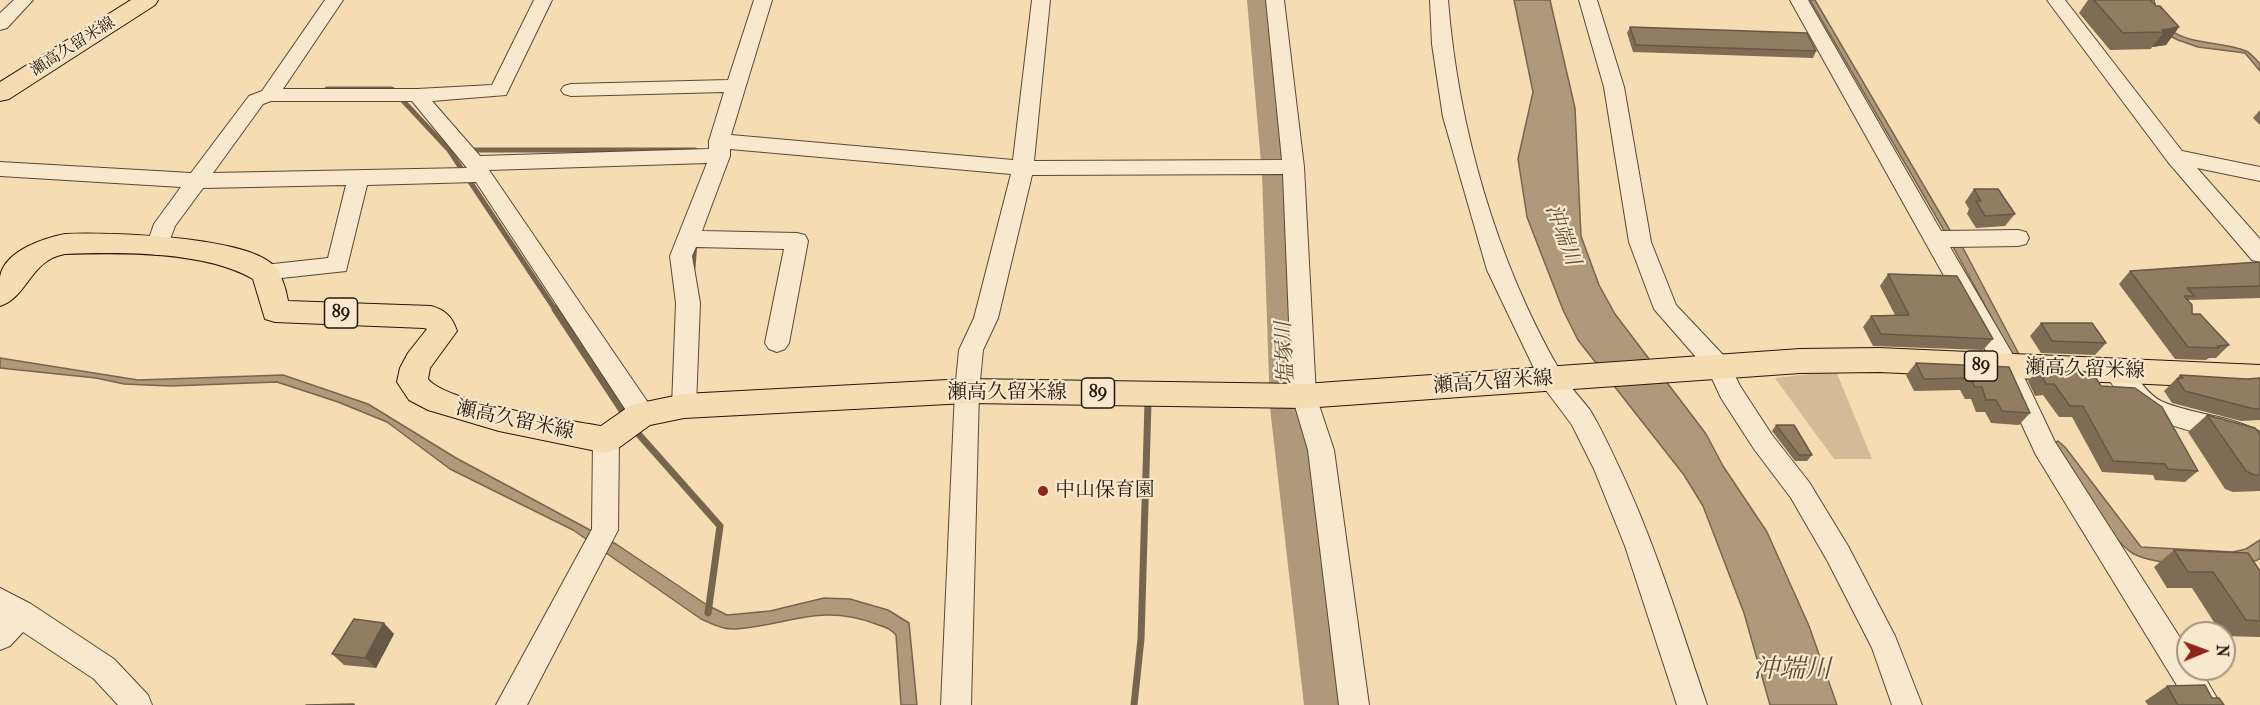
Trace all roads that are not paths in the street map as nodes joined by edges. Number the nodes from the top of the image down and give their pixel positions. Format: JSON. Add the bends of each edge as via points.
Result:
{"nodes":[{"id":1,"x":24,"y":0,"type":"edge"},
{"id":2,"x":147,"y":0,"type":"edge"},
{"id":3,"x":334,"y":0,"type":"edge"},
{"id":4,"x":543,"y":0,"type":"edge"},
{"id":5,"x":763,"y":0,"type":"edge"},
{"id":6,"x":1041,"y":0,"type":"edge"},
{"id":7,"x":1275,"y":0,"type":"edge"},
{"id":8,"x":1439,"y":0,"type":"edge"},
{"id":9,"x":1588,"y":0,"type":"edge"},
{"id":10,"x":1799,"y":0,"type":"edge"},
{"id":11,"x":2056,"y":0,"type":"edge"},
{"id":12,"x":0,"y":24,"type":"edge"},
{"id":13,"x":736,"y":86,"type":"junction"},
{"id":14,"x":571,"y":90,"type":"dead end"},
{"id":15,"x":0,"y":93,"type":"edge"},
{"id":16,"x":269,"y":95,"type":"junction"},
{"id":17,"x":417,"y":95,"type":"junction"},
{"id":18,"x":720,"y":148,"type":"junction"},
{"id":19,"x":2175,"y":157,"type":"junction"},
{"id":20,"x":1023,"y":168,"type":"junction"},
{"id":21,"x":1293,"y":168,"type":"junction"},
{"id":22,"x":0,"y":169,"type":"edge"},
{"id":23,"x":478,"y":169,"type":"junction"},
{"id":24,"x":2260,"y":174,"type":"edge"},
{"id":25,"x":358,"y":177,"type":"junction"},
{"id":26,"x":197,"y":180,"type":"junction"},
{"id":27,"x":2018,"y":238,"type":"dead end"},
{"id":28,"x":686,"y":239,"type":"junction"},
{"id":29,"x":1936,"y":239,"type":"junction"},
{"id":30,"x":157,"y":247,"type":"junction"},
{"id":31,"x":2260,"y":254,"type":"edge"},
{"id":32,"x":263,"y":272,"type":"junction"},
{"id":33,"x":0,"y":295,"type":"edge"},
{"id":34,"x":777,"y":343,"type":"dead end"},
{"id":35,"x":1710,"y":367,"type":"junction"},
{"id":36,"x":2007,"y":367,"type":"junction"},
{"id":37,"x":2116,"y":371,"type":"junction"},
{"id":38,"x":2260,"y":377,"type":"edge"},
{"id":39,"x":1557,"y":378,"type":"junction"},
{"id":40,"x":967,"y":391,"type":"junction"},
{"id":41,"x":1304,"y":396,"type":"junction"},
{"id":42,"x":684,"y":406,"type":"junction"},
{"id":43,"x":626,"y":426,"type":"junction"},
{"id":44,"x":2260,"y":445,"type":"edge"},
{"id":45,"x":11,"y":607,"type":"edge"},
{"id":46,"x":0,"y":637,"type":"edge"},
{"id":47,"x":516,"y":704,"type":"edge"},
{"id":48,"x":137,"y":705,"type":"edge"},
{"id":49,"x":956,"y":705,"type":"edge"},
{"id":50,"x":1354,"y":705,"type":"edge"},
{"id":51,"x":1692,"y":705,"type":"edge"},
{"id":52,"x":1907,"y":705,"type":"edge"},
{"id":53,"x":2206,"y":705,"type":"edge"}],
"edges":[{"from":1,"to":12,"type":"street"},
{"from":2,"to":15,"type":"main road","name":"瀬高久留米線"},
{"from":3,"to":16,"type":"street"},
{"from":4,"to":17,"type":"street","via":[[499,91]]},
{"from":5,"to":13,"type":"street"},
{"from":6,"to":20,"type":"street"},
{"from":7,"to":21,"type":"street"},
{"from":8,"to":39,"type":"street","via":[[1453,117],[1498,270]]},
{"from":9,"to":35,"type":"street","via":[[1614,87],[1640,242],[1666,309]]},
{"from":10,"to":29,"type":"street"},
{"from":11,"to":19,"type":"street"},
{"from":13,"to":14,"type":"street"},
{"from":13,"to":18,"type":"street"},
{"from":16,"to":17,"type":"street"},
{"from":16,"to":26,"type":"street","via":[[256,100]]},
{"from":17,"to":23,"type":"street"},
{"from":18,"to":20,"type":"street"},
{"from":18,"to":23,"type":"street"},
{"from":18,"to":28,"type":"street"},
{"from":19,"to":24,"type":"street"},
{"from":19,"to":31,"type":"street"},
{"from":20,"to":21,"type":"street"},
{"from":20,"to":40,"type":"street","via":[[986,318],[971,350]]},
{"from":21,"to":41,"type":"street"},
{"from":22,"to":26,"type":"street"},
{"from":23,"to":25,"type":"street"},
{"from":23,"to":43,"type":"street"},
{"from":25,"to":26,"type":"street"},
{"from":25,"to":32,"type":"street","via":[[338,265]]},
{"from":26,"to":30,"type":"street","via":[[165,224]]},
{"from":27,"to":29,"type":"street"},
{"from":28,"to":34,"type":"street","via":[[797,241]]},
{"from":28,"to":42,"type":"street","via":[[681,256],[688,303]]},
{"from":29,"to":36,"type":"street"},
{"from":30,"to":32,"type":"main road","via":[[204,251],[248,263]]},
{"from":30,"to":33,"type":"main road","via":[[71,242],[46,247],[25,264]]},
{"from":32,"to":43,"type":"main road","name":"瀬高久留米線","number":"89","via":[[275,311],[431,317],[442,331],[414,370],[412,383],[416,391],[447,406]]},
{"from":35,"to":36,"type":"main road","name":"瀬高久留米線","number":"89","via":[[1879,360]]},
{"from":35,"to":39,"type":"main road","name":"瀬高久留米線","number":"89"},
{"from":35,"to":52,"type":"street","via":[[1800,490],[1838,554],[1885,645]]},
{"from":36,"to":37,"type":"main road","name":"瀬高久留米線","number":"89"},
{"from":36,"to":53,"type":"street","via":[[2045,448]]},
{"from":37,"to":38,"type":"main road","name":"瀬高久留米線","number":"89"},
{"from":37,"to":44,"type":"street","via":[[2152,408],[2247,437]]},
{"from":39,"to":41,"type":"main road","name":"瀬高久留米線","number":"89"},
{"from":39,"to":51,"type":"street","via":[[1607,468],[1640,546]]},
{"from":40,"to":41,"type":"main road","name":"瀬高久留米線","number":"89"},
{"from":40,"to":42,"type":"main road","name":"瀬高久留米線","number":"89"},
{"from":40,"to":49,"type":"street"},
{"from":41,"to":50,"type":"street","via":[[1321,450]]},
{"from":42,"to":43,"type":"main road","name":"瀬高久留米線","number":"89"},
{"from":43,"to":47,"type":"street","via":[[599,541]]},
{"from":45,"to":46,"type":"street"},
{"from":45,"to":48,"type":"street","via":[[104,669]]}]}
